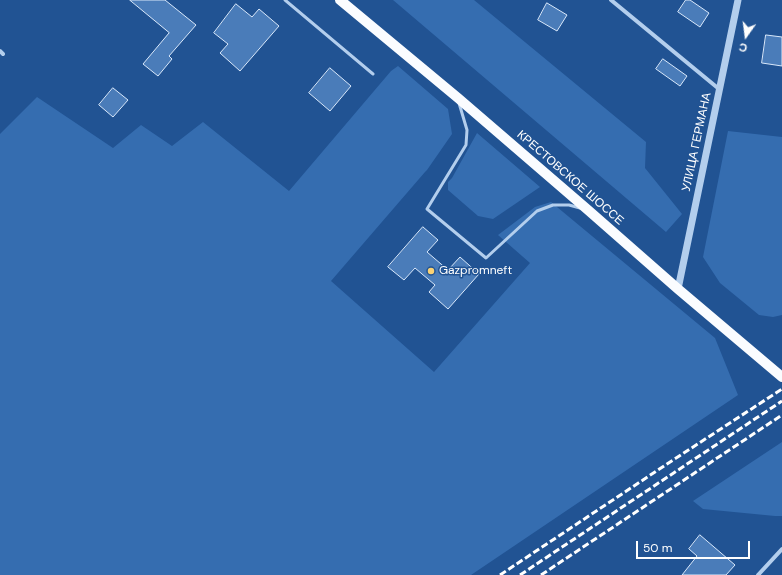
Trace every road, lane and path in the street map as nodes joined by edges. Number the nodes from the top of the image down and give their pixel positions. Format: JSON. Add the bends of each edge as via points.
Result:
{"nodes":[{"id":1,"x":286,"y":0,"type":"edge"},
{"id":2,"x":340,"y":0,"type":"edge"},
{"id":3,"x":611,"y":0,"type":"edge"},
{"id":4,"x":738,"y":0,"type":"edge"},
{"id":5,"x":373,"y":74,"type":"dead end"},
{"id":6,"x":720,"y":89,"type":"junction"},
{"id":7,"x":458,"y":98,"type":"junction"},
{"id":8,"x":588,"y":210,"type":"junction"},
{"id":9,"x":678,"y":289,"type":"junction"},
{"id":10,"x":782,"y":377,"type":"edge"},
{"id":11,"x":782,"y":549,"type":"edge"},
{"id":12,"x":758,"y":575,"type":"edge"}],
"edges":[{"from":1,"to":5,"type":"lane"},
{"from":2,"to":7,"type":"main road","name":"КРЕСТОВСКОЕ ШОССЕ"},
{"from":3,"to":6,"type":"street"},
{"from":4,"to":6,"type":"street","name":"УЛИЦА ГЕРМАНА"},
{"from":6,"to":9,"type":"street","name":"УЛИЦА ГЕРМАНА"},
{"from":7,"to":8,"type":"main road","name":"КРЕСТОВСКОЕ ШОССЕ"},
{"from":7,"to":8,"type":"lane","via":[[467,130],[466,145],[427,209],[486,258],[537,211],[553,205],[569,205]]},
{"from":8,"to":9,"type":"main road","name":"КРЕСТОВСКОЕ ШОССЕ"},
{"from":9,"to":10,"type":"main road","name":"КРЕСТОВСКОЕ ШОССЕ"},
{"from":11,"to":12,"type":"street"}]}
